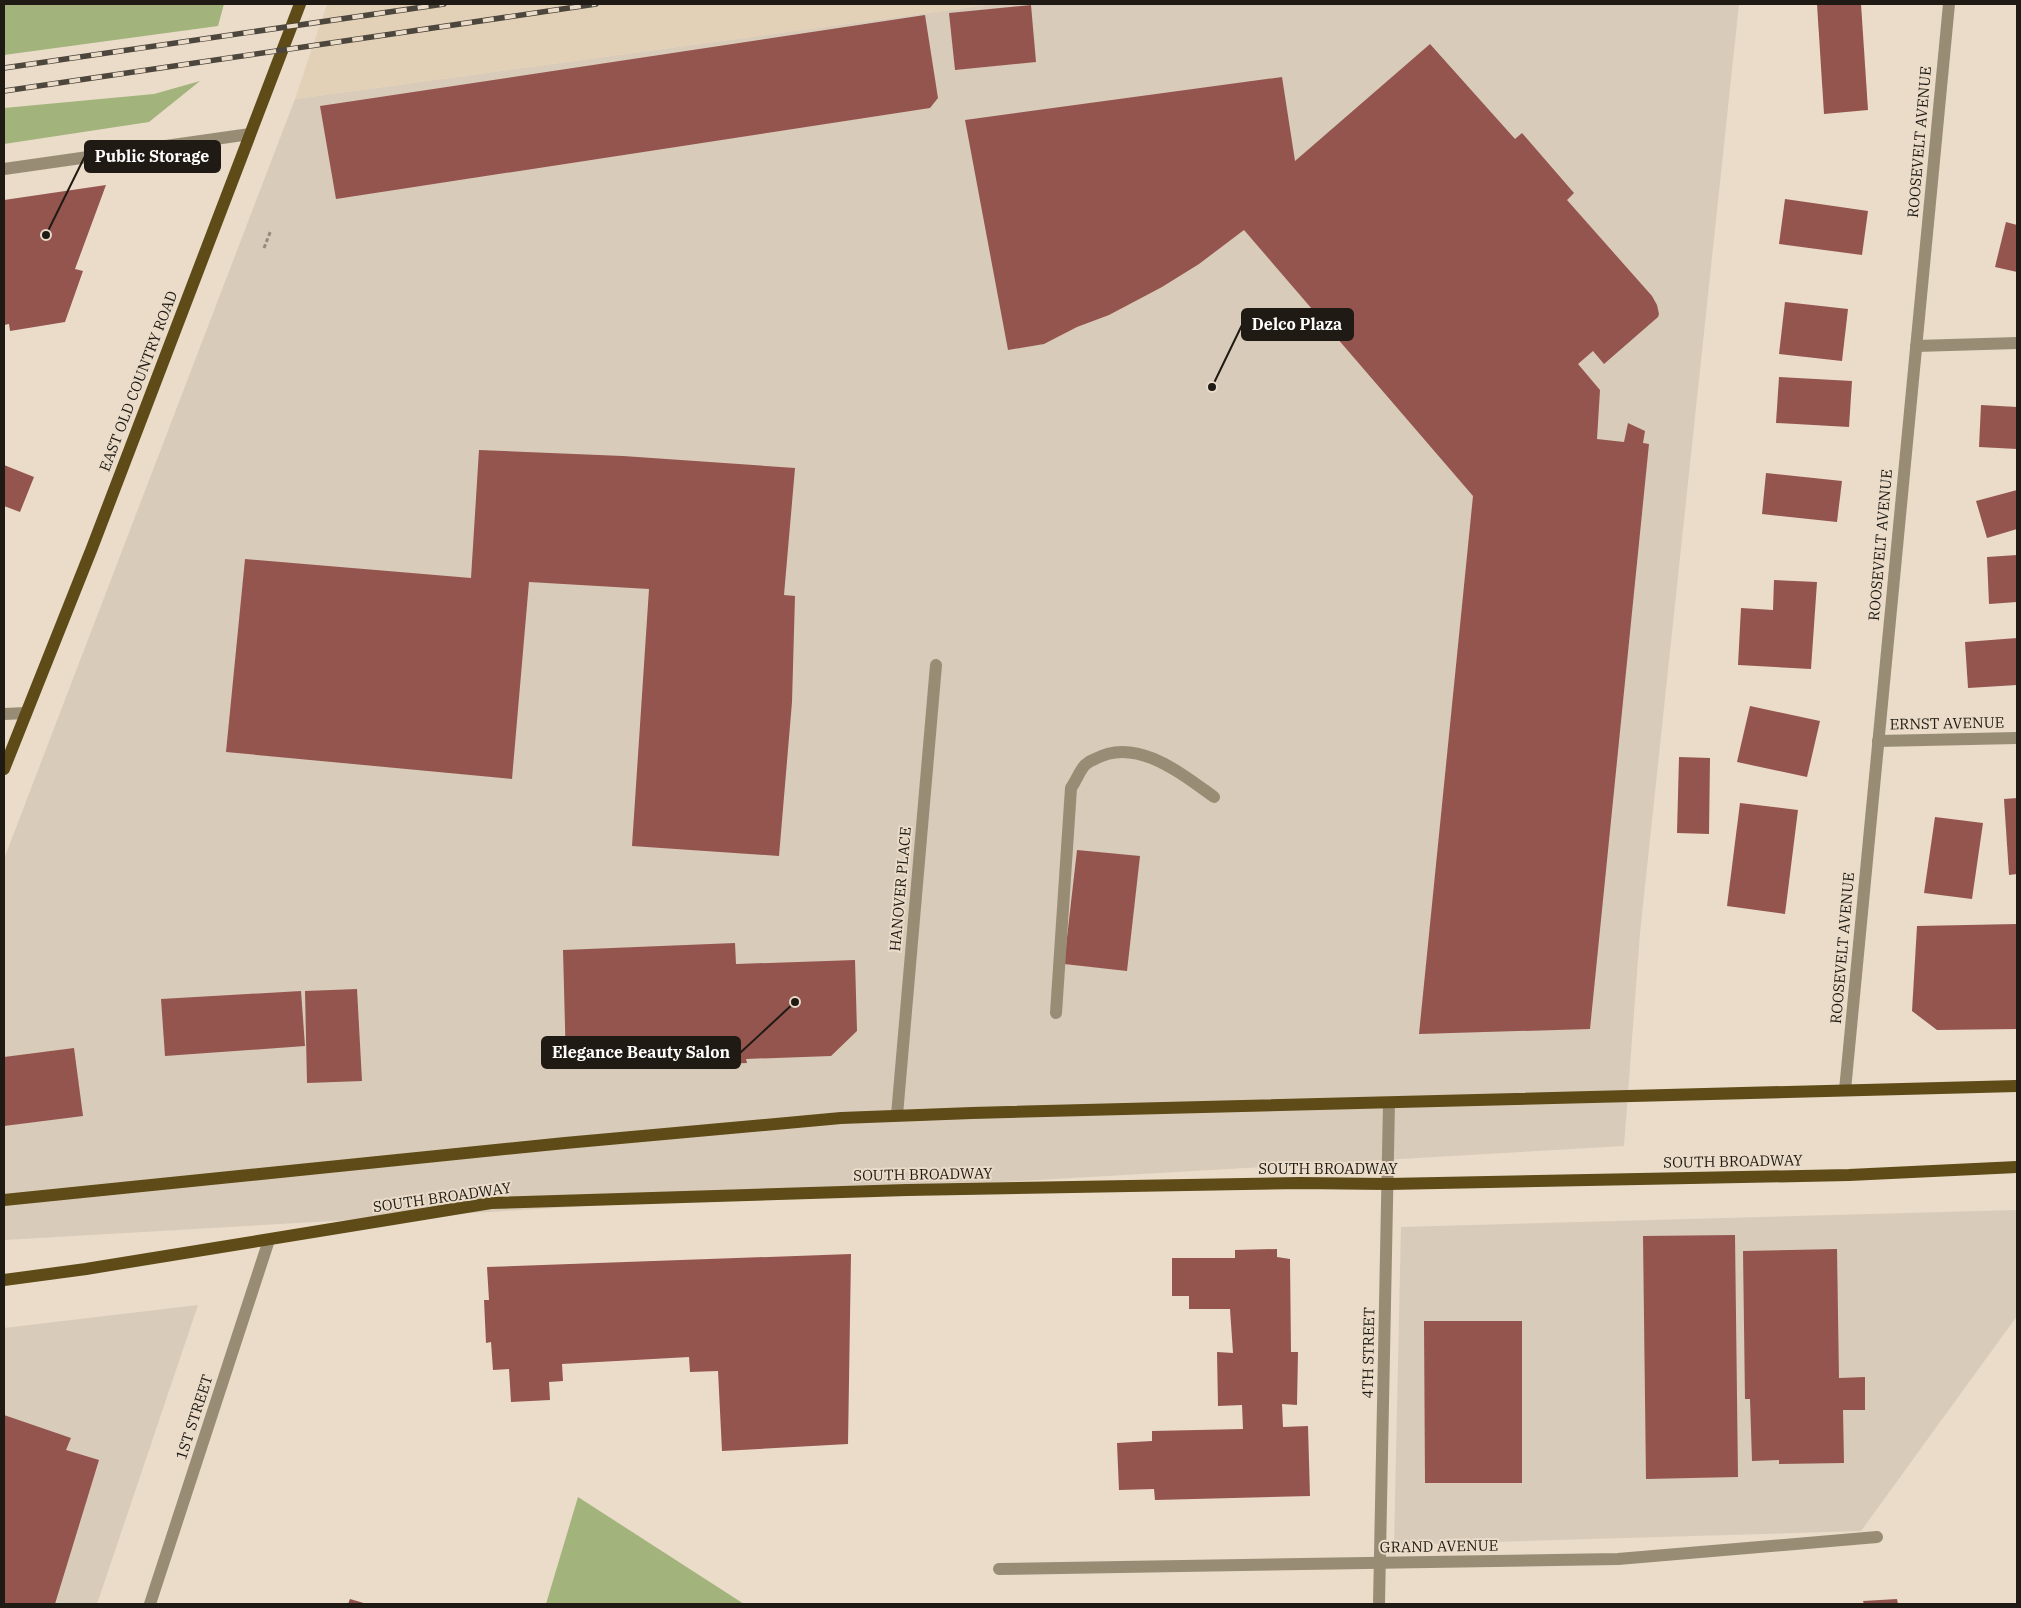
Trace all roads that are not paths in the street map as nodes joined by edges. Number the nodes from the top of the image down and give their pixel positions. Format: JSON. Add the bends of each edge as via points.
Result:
{"nodes":[{"id":1,"x":300,"y":4,"type":"edge"},
{"id":2,"x":1949,"y":4,"type":"edge"},
{"id":3,"x":250,"y":134,"type":"junction"},
{"id":4,"x":4,"y":170,"type":"edge"},
{"id":5,"x":2017,"y":343,"type":"edge"},
{"id":6,"x":1916,"y":346,"type":"junction"},
{"id":7,"x":936,"y":665,"type":"dead end"},
{"id":8,"x":26,"y":713,"type":"junction"},
{"id":9,"x":4,"y":714,"type":"edge"},
{"id":10,"x":2017,"y":738,"type":"edge"},
{"id":11,"x":1878,"y":741,"type":"junction"},
{"id":12,"x":4,"y":769,"type":"edge"},
{"id":13,"x":1214,"y":797,"type":"dead end"},
{"id":14,"x":1056,"y":1013,"type":"dead end"},
{"id":15,"x":2017,"y":1086,"type":"edge"},
{"id":16,"x":1845,"y":1090,"type":"junction"},
{"id":17,"x":1390,"y":1103,"type":"junction"},
{"id":18,"x":898,"y":1116,"type":"junction"},
{"id":19,"x":2017,"y":1167,"type":"edge"},
{"id":20,"x":1388,"y":1184,"type":"junction"},
{"id":21,"x":4,"y":1200,"type":"edge"},
{"id":22,"x":269,"y":1240,"type":"junction"},
{"id":23,"x":4,"y":1280,"type":"edge"},
{"id":24,"x":1878,"y":1537,"type":"dead end"},
{"id":25,"x":1380,"y":1563,"type":"junction"},
{"id":26,"x":999,"y":1569,"type":"dead end"},
{"id":27,"x":150,"y":1604,"type":"edge"},
{"id":28,"x":1379,"y":1604,"type":"edge"}],
"edges":[{"from":1,"to":3,"type":"main road","name":"EAST OLD COUNTRY ROAD"},
{"from":2,"to":6,"type":"street","name":"ROOSEVELT AVENUE"},
{"from":3,"to":4,"type":"street"},
{"from":3,"to":8,"type":"main road","name":"EAST OLD COUNTRY ROAD"},
{"from":5,"to":6,"type":"street"},
{"from":6,"to":11,"type":"street","name":"ROOSEVELT AVENUE"},
{"from":7,"to":18,"type":"street","name":"HANOVER PLACE"},
{"from":8,"to":9,"type":"street"},
{"from":8,"to":12,"type":"main road","name":"EAST OLD COUNTRY ROAD"},
{"from":10,"to":11,"type":"street","name":"ERNST AVENUE"},
{"from":11,"to":16,"type":"street","name":"ROOSEVELT AVENUE"},
{"from":13,"to":14,"type":"street","via":[[1177,770],[1146,756],[1122,751],[1104,754],[1086,764],[1071,788]]},
{"from":15,"to":16,"type":"main road"},
{"from":16,"to":17,"type":"main road"},
{"from":17,"to":18,"type":"main road"},
{"from":17,"to":20,"type":"street","name":"4TH STREET"},
{"from":18,"to":21,"type":"main road","via":[[841,1118],[565,1143]]},
{"from":19,"to":20,"type":"main road","name":"SOUTH BROADWAY","via":[[1849,1175]]},
{"from":20,"to":22,"type":"main road","name":"SOUTH BROADWAY","via":[[907,1190],[491,1203]]},
{"from":20,"to":25,"type":"street","name":"4TH STREET"},
{"from":22,"to":23,"type":"main road","name":"SOUTH BROADWAY"},
{"from":22,"to":27,"type":"street","name":"1ST STREET"},
{"from":24,"to":25,"type":"street","name":"GRAND AVENUE","via":[[1618,1559]]},
{"from":25,"to":26,"type":"street","name":"GRAND AVENUE"},
{"from":25,"to":28,"type":"street","name":"4TH STREET"}]}
